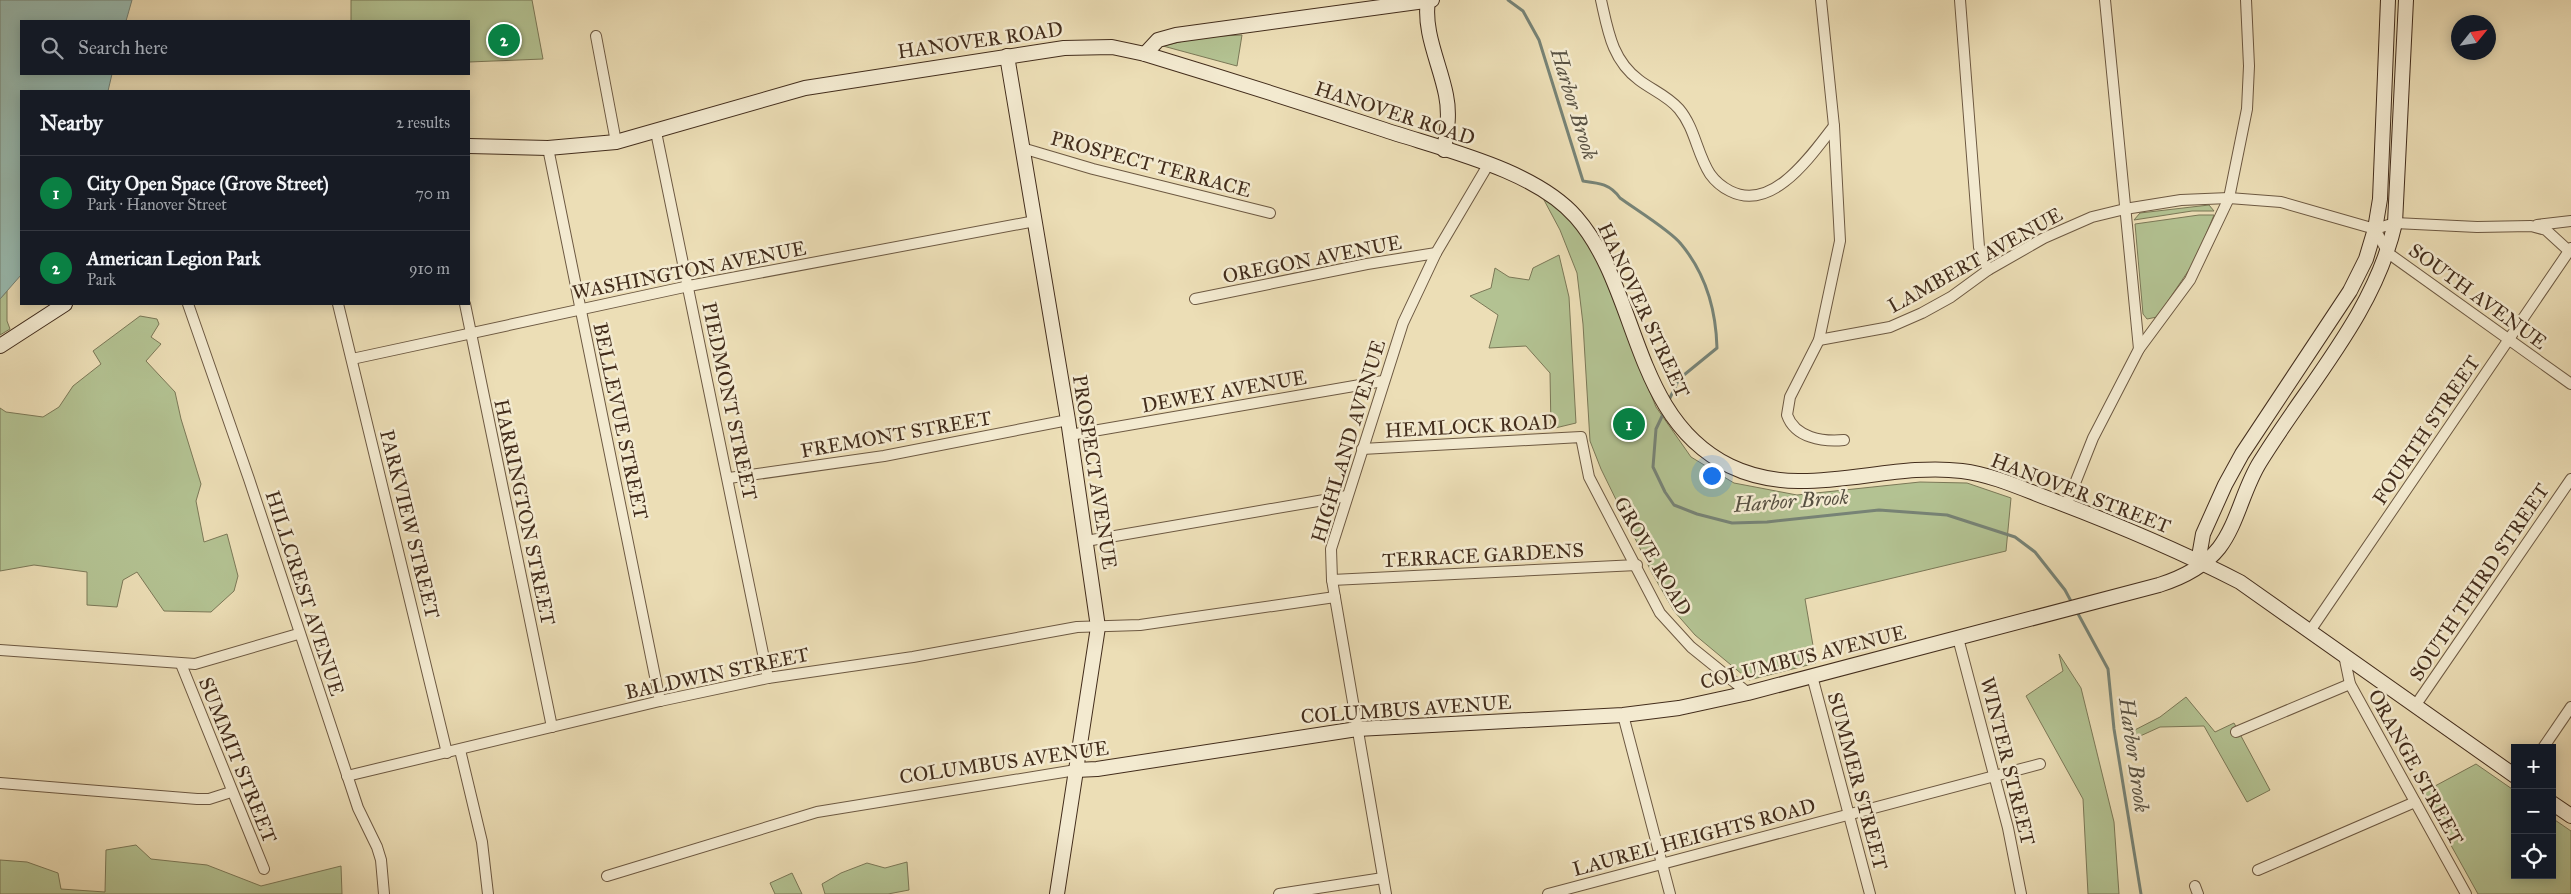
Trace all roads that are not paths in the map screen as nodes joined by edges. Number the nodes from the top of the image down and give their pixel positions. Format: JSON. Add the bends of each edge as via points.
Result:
{"nodes":[{"id":1,"x":1428,"y":0,"type":"edge"},
{"id":2,"x":1432,"y":0,"type":"edge"},
{"id":3,"x":1601,"y":0,"type":"edge"},
{"id":4,"x":1821,"y":0,"type":"edge"},
{"id":5,"x":1960,"y":0,"type":"edge"},
{"id":6,"x":2105,"y":0,"type":"edge"},
{"id":7,"x":2246,"y":0,"type":"edge"},
{"id":8,"x":2388,"y":0,"type":"edge"},
{"id":9,"x":2406,"y":0,"type":"edge"},
{"id":10,"x":2387,"y":24,"type":"junction"},
{"id":11,"x":2406,"y":25,"type":"junction"},
{"id":12,"x":596,"y":36,"type":"dead end"},
{"id":13,"x":1145,"y":54,"type":"junction"},
{"id":14,"x":1008,"y":56,"type":"junction"},
{"id":15,"x":2401,"y":118,"type":"junction"},
{"id":16,"x":2383,"y":119,"type":"junction"},
{"id":17,"x":1834,"y":126,"type":"junction"},
{"id":18,"x":656,"y":132,"type":"junction"},
{"id":19,"x":616,"y":142,"type":"junction"},
{"id":20,"x":470,"y":146,"type":"edge"},
{"id":21,"x":548,"y":148,"type":"junction"},
{"id":22,"x":1022,"y":148,"type":"junction"},
{"id":23,"x":1444,"y":150,"type":"junction"},
{"id":24,"x":1488,"y":165,"type":"junction"},
{"id":25,"x":2229,"y":198,"type":"junction"},
{"id":26,"x":2125,"y":208,"type":"junction"},
{"id":27,"x":1270,"y":214,"type":"dead end"},
{"id":28,"x":1035,"y":221,"type":"junction"},
{"id":29,"x":2571,"y":221,"type":"edge"},
{"id":30,"x":2395,"y":223,"type":"junction"},
{"id":31,"x":2531,"y":226,"type":"junction"},
{"id":32,"x":2375,"y":229,"type":"junction"},
{"id":33,"x":2570,"y":249,"type":"edge"},
{"id":34,"x":1436,"y":253,"type":"junction"},
{"id":35,"x":2388,"y":253,"type":"junction"},
{"id":36,"x":1988,"y":270,"type":"junction"},
{"id":37,"x":689,"y":286,"type":"junction"},
{"id":38,"x":1195,"y":299,"type":"dead end"},
{"id":39,"x":63,"y":305,"type":"edge"},
{"id":40,"x":188,"y":305,"type":"edge"},
{"id":41,"x":338,"y":305,"type":"edge"},
{"id":42,"x":465,"y":305,"type":"edge"},
{"id":43,"x":580,"y":309,"type":"junction"},
{"id":44,"x":471,"y":333,"type":"junction"},
{"id":45,"x":1819,"y":340,"type":"junction"},
{"id":46,"x":2509,"y":340,"type":"junction"},
{"id":47,"x":0,"y":346,"type":"edge"},
{"id":48,"x":2139,"y":349,"type":"junction"},
{"id":49,"x":352,"y":358,"type":"junction"},
{"id":50,"x":2293,"y":377,"type":"junction"},
{"id":51,"x":1383,"y":381,"type":"junction"},
{"id":52,"x":2571,"y":384,"type":"edge"},
{"id":53,"x":2309,"y":389,"type":"junction"},
{"id":54,"x":1068,"y":420,"type":"junction"},
{"id":55,"x":1070,"y":435,"type":"junction"},
{"id":56,"x":1581,"y":437,"type":"joint"},
{"id":57,"x":1844,"y":440,"type":"dead end"},
{"id":58,"x":1362,"y":449,"type":"junction"},
{"id":59,"x":2242,"y":454,"type":"junction"},
{"id":60,"x":2258,"y":465,"type":"junction"},
{"id":61,"x":729,"y":478,"type":"junction"},
{"id":62,"x":2571,"y":479,"type":"edge"},
{"id":63,"x":1347,"y":496,"type":"junction"},
{"id":64,"x":2066,"y":506,"type":"junction"},
{"id":65,"x":1086,"y":541,"type":"junction"},
{"id":66,"x":2202,"y":563,"type":"junction"},
{"id":67,"x":1637,"y":565,"type":"junction"},
{"id":68,"x":1332,"y":580,"type":"junction"},
{"id":69,"x":1335,"y":596,"type":"junction"},
{"id":70,"x":1098,"y":627,"type":"junction"},
{"id":71,"x":2310,"y":631,"type":"junction"},
{"id":72,"x":298,"y":634,"type":"junction"},
{"id":73,"x":1958,"y":638,"type":"junction"},
{"id":74,"x":0,"y":650,"type":"edge"},
{"id":75,"x":2344,"y":654,"type":"junction"},
{"id":76,"x":181,"y":664,"type":"junction"},
{"id":77,"x":1812,"y":676,"type":"junction"},
{"id":78,"x":768,"y":678,"type":"junction"},
{"id":79,"x":2350,"y":684,"type":"junction"},
{"id":80,"x":1748,"y":693,"type":"junction"},
{"id":81,"x":660,"y":701,"type":"junction"},
{"id":82,"x":2415,"y":706,"type":"junction"},
{"id":83,"x":2571,"y":707,"type":"edge"},
{"id":84,"x":1622,"y":715,"type":"junction"},
{"id":85,"x":552,"y":727,"type":"junction"},
{"id":86,"x":1358,"y":729,"type":"junction"},
{"id":87,"x":2236,"y":732,"type":"dead end"},
{"id":88,"x":2546,"y":744,"type":"edge"},
{"id":89,"x":460,"y":750,"type":"junction"},
{"id":90,"x":447,"y":753,"type":"junction"},
{"id":91,"x":2040,"y":764,"type":"dead end"},
{"id":92,"x":1076,"y":770,"type":"junction"},
{"id":93,"x":2511,"y":773,"type":"edge"},
{"id":94,"x":347,"y":776,"type":"junction"},
{"id":95,"x":1994,"y":776,"type":"junction"},
{"id":96,"x":0,"y":783,"type":"edge"},
{"id":97,"x":231,"y":792,"type":"junction"},
{"id":98,"x":2415,"y":802,"type":"junction"},
{"id":99,"x":2556,"y":806,"type":"edge"},
{"id":100,"x":1849,"y":814,"type":"junction"},
{"id":101,"x":2571,"y":816,"type":"edge"},
{"id":102,"x":1662,"y":864,"type":"junction"},
{"id":103,"x":264,"y":869,"type":"dead end"},
{"id":104,"x":2258,"y":870,"type":"dead end"},
{"id":105,"x":607,"y":876,"type":"dead end"},
{"id":106,"x":1383,"y":878,"type":"junction"},
{"id":107,"x":384,"y":894,"type":"edge"},
{"id":108,"x":488,"y":894,"type":"edge"},
{"id":109,"x":1058,"y":894,"type":"edge"},
{"id":110,"x":1279,"y":894,"type":"edge"},
{"id":111,"x":1386,"y":894,"type":"edge"},
{"id":112,"x":1548,"y":894,"type":"edge"},
{"id":113,"x":1670,"y":894,"type":"edge"},
{"id":114,"x":1870,"y":894,"type":"edge"},
{"id":115,"x":2021,"y":894,"type":"edge"},
{"id":116,"x":2466,"y":894,"type":"edge"}],
"edges":[{"from":1,"to":2,"type":"street"},
{"from":1,"to":13,"type":"street","via":[[1176,35],[1158,40]]},
{"from":1,"to":23,"type":"street","via":[[1428,24],[1448,105]]},
{"from":3,"to":17,"type":"street","via":[[1612,48],[1625,69],[1685,116],[1709,172],[1726,189],[1751,196],[1772,189],[1801,165]]},
{"from":4,"to":17,"type":"street"},
{"from":5,"to":36,"type":"street","via":[[1979,247]]},
{"from":6,"to":26,"type":"street"},
{"from":7,"to":25,"type":"street","via":[[2249,66],[2246,109]]},
{"from":8,"to":10,"type":"street"},
{"from":9,"to":11,"type":"street","name":"COLUMBUS AVENUE"},
{"from":10,"to":11,"type":"street"},
{"from":10,"to":16,"type":"street"},
{"from":11,"to":15,"type":"street","name":"COLUMBUS AVENUE"},
{"from":12,"to":19,"type":"street"},
{"from":13,"to":14,"type":"street","name":"HANOVER ROAD","via":[[1112,47],[1082,46]]},
{"from":13,"to":23,"type":"street","name":"HANOVER ROAD"},
{"from":14,"to":18,"type":"street","name":"HANOVER ROAD","via":[[805,88]]},
{"from":14,"to":22,"type":"street","name":"PROSPECT AVENUE"},
{"from":15,"to":16,"type":"street"},
{"from":15,"to":30,"type":"street","name":"COLUMBUS AVENUE"},
{"from":16,"to":32,"type":"street","via":[[2380,199]]},
{"from":17,"to":45,"type":"street","via":[[1840,240]]},
{"from":18,"to":19,"type":"street","name":"HANOVER ROAD"},
{"from":18,"to":37,"type":"street","name":"PIEDMONT STREET"},
{"from":19,"to":21,"type":"street","name":"HANOVER ROAD"},
{"from":20,"to":21,"type":"street","name":"HANOVER ROAD"},
{"from":21,"to":43,"type":"street","name":"BELLEVUE STREET"},
{"from":22,"to":27,"type":"street","name":"PROSPECT TERRACE"},
{"from":22,"to":28,"type":"street","name":"PROSPECT AVENUE"},
{"from":23,"to":24,"type":"street","name":"HANOVER ROAD"},
{"from":24,"to":34,"type":"street","name":"HIGHLAND AVENUE"},
{"from":24,"to":64,"type":"street","name":"HANOVER STREET","via":[[1542,188],[1574,214],[1587,230],[1606,267],[1649,374],[1671,415],[1712,456],[1763,478],[1801,482],[1931,470],[1963,471],[1988,476]]},
{"from":25,"to":26,"type":"street","name":"LAMBERT AVENUE","via":[[2181,200]]},
{"from":25,"to":32,"type":"street","name":"LAMBERT AVENUE","via":[[2281,202]]},
{"from":25,"to":48,"type":"street","via":[[2190,280]]},
{"from":26,"to":36,"type":"street","name":"LAMBERT AVENUE","via":[[2092,217],[2044,238]]},
{"from":26,"to":48,"type":"street"},
{"from":28,"to":37,"type":"street","name":"WASHINGTON AVENUE"},
{"from":28,"to":54,"type":"street","name":"PROSPECT AVENUE"},
{"from":29,"to":31,"type":"street"},
{"from":30,"to":31,"type":"street"},
{"from":30,"to":32,"type":"street"},
{"from":30,"to":35,"type":"street","name":"COLUMBUS AVENUE"},
{"from":31,"to":33,"type":"street","via":[[2546,230]]},
{"from":32,"to":35,"type":"street","name":"SOUTH AVENUE"},
{"from":32,"to":50,"type":"street","via":[[2366,259],[2350,291]]},
{"from":33,"to":46,"type":"street","name":"FOURTH STREET"},
{"from":34,"to":38,"type":"street","name":"OREGON AVENUE"},
{"from":34,"to":51,"type":"street","name":"HIGHLAND AVENUE","via":[[1413,299]]},
{"from":35,"to":46,"type":"street","name":"SOUTH AVENUE"},
{"from":35,"to":53,"type":"street","name":"COLUMBUS AVENUE","via":[[2363,307]]},
{"from":36,"to":45,"type":"street","name":"LAMBERT AVENUE","via":[[1951,297],[1890,327]]},
{"from":37,"to":43,"type":"street","name":"WASHINGTON AVENUE"},
{"from":37,"to":61,"type":"street","name":"PIEDMONT STREET"},
{"from":39,"to":47,"type":"street"},
{"from":40,"to":72,"type":"street","name":"HILLCREST AVENUE"},
{"from":41,"to":49,"type":"street","name":"PARKVIEW STREET"},
{"from":42,"to":44,"type":"street","name":"HARRINGTON STREET"},
{"from":43,"to":44,"type":"street","name":"WASHINGTON AVENUE"},
{"from":43,"to":81,"type":"street","name":"BELLEVUE STREET"},
{"from":44,"to":49,"type":"street","name":"WASHINGTON AVENUE"},
{"from":44,"to":85,"type":"street","name":"HARRINGTON STREET"},
{"from":45,"to":57,"type":"street","via":[[1790,397],[1787,415],[1794,428],[1806,435],[1826,441]]},
{"from":46,"to":52,"type":"street","name":"SOUTH AVENUE"},
{"from":46,"to":71,"type":"street","name":"FOURTH STREET"},
{"from":48,"to":64,"type":"street","via":[[2094,438]]},
{"from":49,"to":90,"type":"street","name":"PARKVIEW STREET"},
{"from":50,"to":53,"type":"street"},
{"from":50,"to":59,"type":"street"},
{"from":51,"to":55,"type":"street","name":"DEWEY AVENUE"},
{"from":51,"to":58,"type":"street","name":"HIGHLAND AVENUE"},
{"from":53,"to":60,"type":"street","name":"COLUMBUS AVENUE"},
{"from":54,"to":55,"type":"street","name":"PROSPECT AVENUE"},
{"from":54,"to":61,"type":"street","name":"FREMONT STREET","via":[[884,456]]},
{"from":55,"to":65,"type":"street","name":"PROSPECT AVENUE"},
{"from":56,"to":58,"type":"street","name":"HEMLOCK ROAD"},
{"from":56,"to":67,"type":"street","name":"GROVE ROAD","via":[[1590,477]]},
{"from":58,"to":63,"type":"street","name":"HIGHLAND AVENUE"},
{"from":59,"to":60,"type":"street"},
{"from":59,"to":66,"type":"street","via":[[2203,534]]},
{"from":60,"to":66,"type":"street","name":"COLUMBUS AVENUE","via":[[2224,540]]},
{"from":61,"to":78,"type":"street","name":"PIEDMONT STREET"},
{"from":62,"to":82,"type":"street","name":"SOUTH THIRD STREET"},
{"from":63,"to":65,"type":"street"},
{"from":63,"to":68,"type":"street","name":"HIGHLAND AVENUE","via":[[1331,549]]},
{"from":64,"to":66,"type":"street","name":"HANOVER STREET"},
{"from":65,"to":70,"type":"street","name":"PROSPECT AVENUE"},
{"from":66,"to":71,"type":"street","name":"HANOVER STREET","via":[[2240,582]]},
{"from":66,"to":73,"type":"street","name":"COLUMBUS AVENUE","via":[[2178,579]]},
{"from":67,"to":68,"type":"street","name":"TERRACE GARDENS"},
{"from":67,"to":80,"type":"street","name":"GROVE ROAD","via":[[1660,612],[1674,630]]},
{"from":68,"to":69,"type":"street","name":"HIGHLAND AVENUE"},
{"from":69,"to":70,"type":"street","name":"BALDWIN STREET","via":[[1140,625]]},
{"from":69,"to":86,"type":"street","name":"HIGHLAND AVENUE"},
{"from":70,"to":78,"type":"street","name":"BALDWIN STREET","via":[[1059,630],[913,657]]},
{"from":70,"to":92,"type":"street","name":"PROSPECT AVENUE"},
{"from":71,"to":75,"type":"street","name":"HANOVER STREET"},
{"from":72,"to":76,"type":"street","via":[[211,661]]},
{"from":72,"to":94,"type":"street","name":"HILLCREST AVENUE"},
{"from":73,"to":77,"type":"street","name":"COLUMBUS AVENUE"},
{"from":73,"to":95,"type":"street","name":"WINTER STREET"},
{"from":74,"to":76,"type":"street"},
{"from":75,"to":79,"type":"street","name":"ORANGE STREET"},
{"from":75,"to":82,"type":"street","name":"HANOVER STREET"},
{"from":76,"to":97,"type":"street","name":"SUMMIT STREET"},
{"from":77,"to":80,"type":"street","name":"COLUMBUS AVENUE"},
{"from":77,"to":100,"type":"street","name":"SUMMER STREET"},
{"from":78,"to":81,"type":"street","name":"BALDWIN STREET"},
{"from":79,"to":87,"type":"street"},
{"from":79,"to":98,"type":"street","name":"ORANGE STREET"},
{"from":80,"to":84,"type":"street","name":"COLUMBUS AVENUE","via":[[1679,708]]},
{"from":81,"to":85,"type":"street","name":"BALDWIN STREET"},
{"from":82,"to":93,"type":"street","name":"HANOVER STREET"},
{"from":83,"to":88,"type":"street"},
{"from":84,"to":86,"type":"street","name":"COLUMBUS AVENUE"},
{"from":84,"to":102,"type":"street"},
{"from":85,"to":89,"type":"street","name":"BALDWIN STREET"},
{"from":86,"to":92,"type":"street","name":"COLUMBUS AVENUE"},
{"from":86,"to":106,"type":"street","name":"HIGHLAND AVENUE"},
{"from":89,"to":90,"type":"street","name":"BALDWIN STREET"},
{"from":89,"to":108,"type":"street","via":[[482,842]]},
{"from":90,"to":94,"type":"street","name":"BALDWIN STREET"},
{"from":91,"to":95,"type":"street","name":"LAUREL HEIGHTS ROAD"},
{"from":92,"to":105,"type":"street","name":"COLUMBUS AVENUE","via":[[817,812]]},
{"from":92,"to":109,"type":"street","name":"PROSPECT AVENUE"},
{"from":94,"to":107,"type":"street","name":"HILLCREST AVENUE","via":[[377,847]]},
{"from":95,"to":100,"type":"street","name":"LAUREL HEIGHTS ROAD"},
{"from":95,"to":115,"type":"street","name":"WINTER STREET"},
{"from":96,"to":97,"type":"street","via":[[197,799]]},
{"from":97,"to":103,"type":"street","name":"SUMMIT STREET"},
{"from":98,"to":104,"type":"street"},
{"from":98,"to":116,"type":"street","name":"ORANGE STREET"},
{"from":99,"to":101,"type":"street"},
{"from":100,"to":102,"type":"street","name":"LAUREL HEIGHTS ROAD"},
{"from":100,"to":114,"type":"street","name":"SUMMER STREET"},
{"from":102,"to":112,"type":"street","name":"LAUREL HEIGHTS ROAD"},
{"from":102,"to":113,"type":"street"},
{"from":106,"to":110,"type":"street"},
{"from":106,"to":111,"type":"street","name":"HIGHLAND AVENUE"}]}
